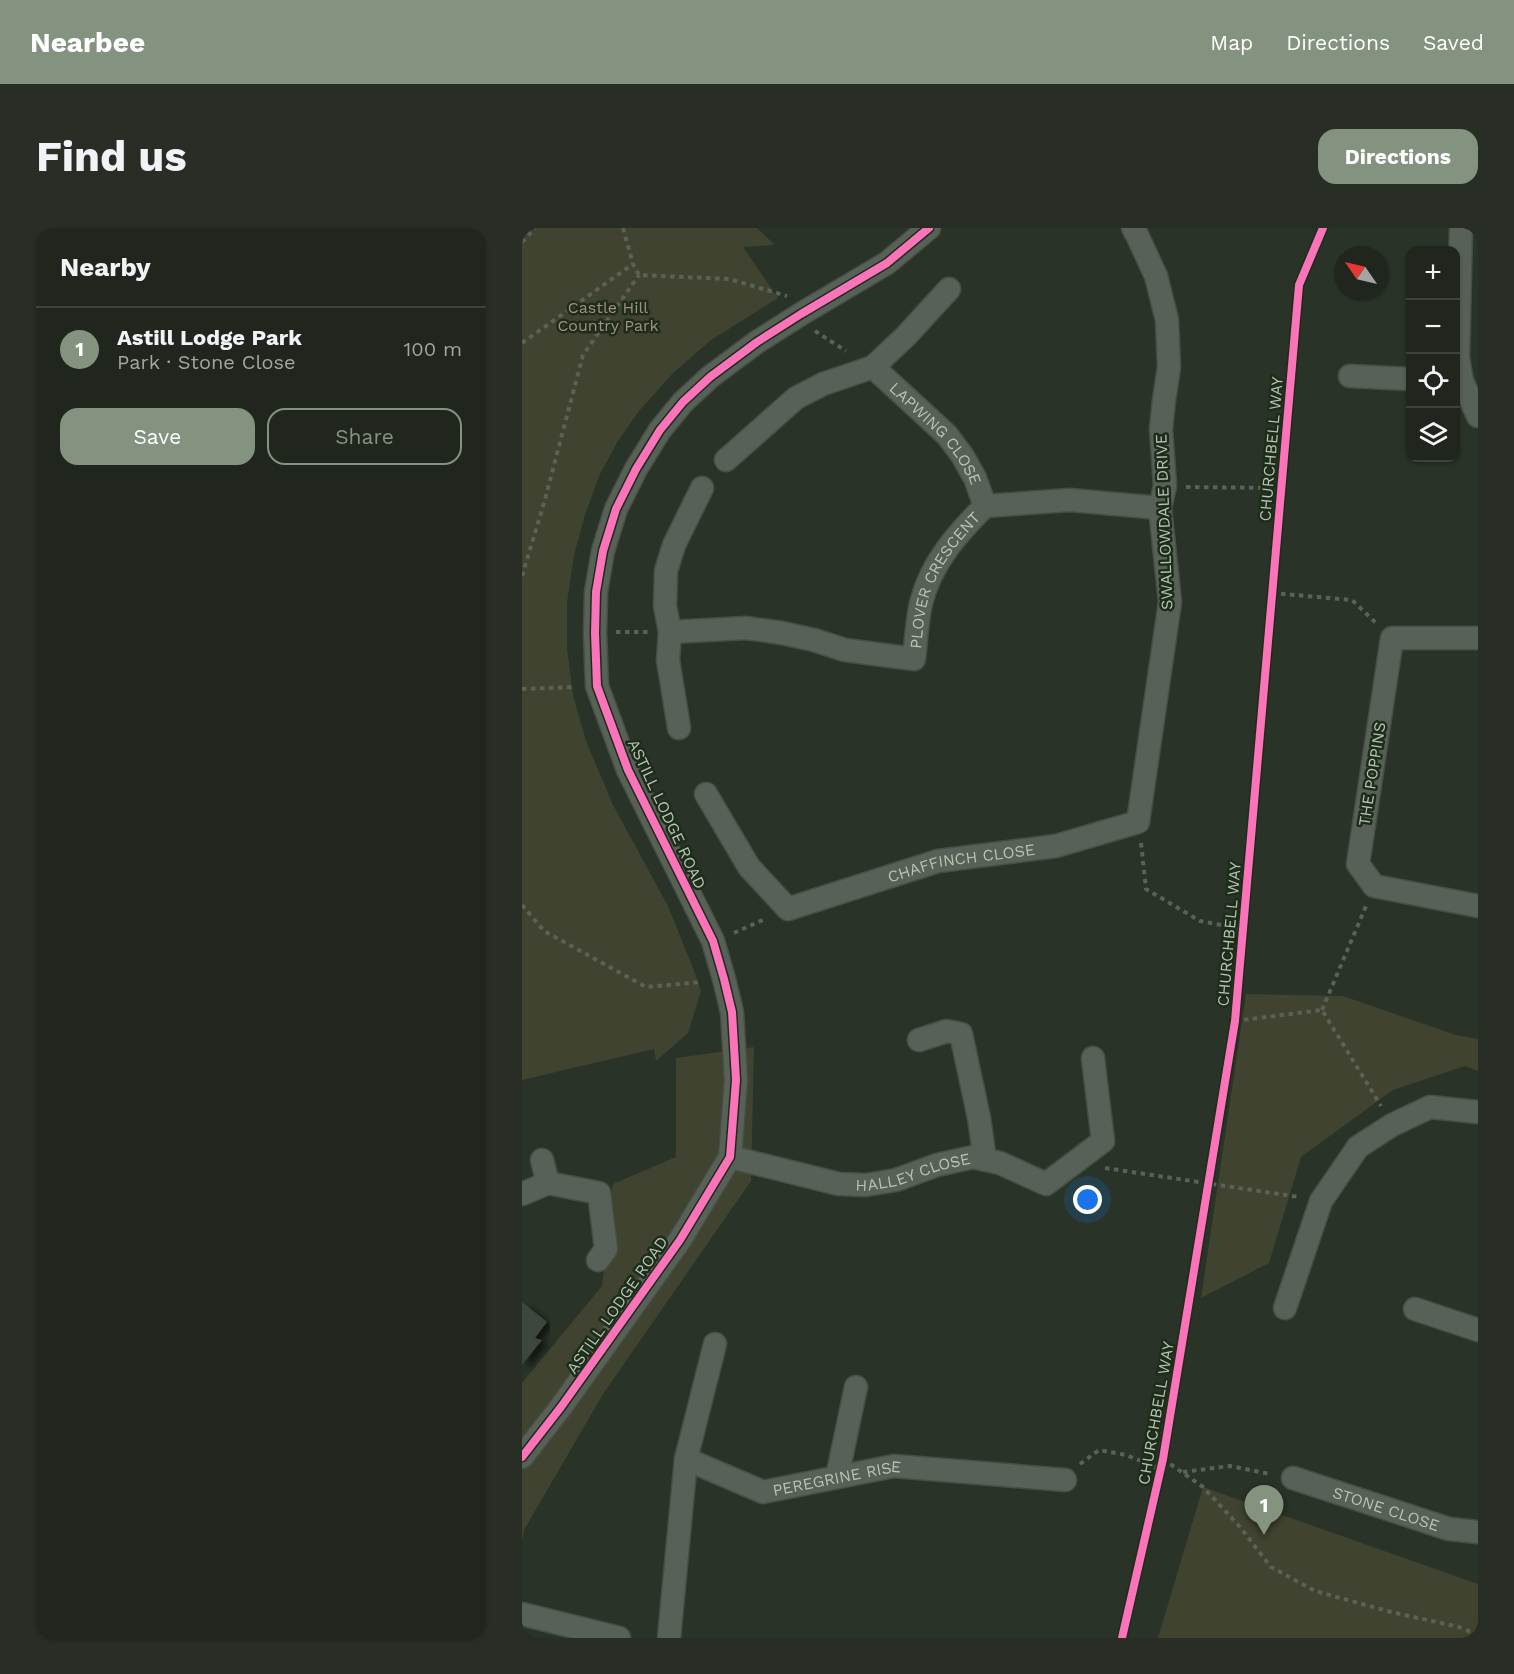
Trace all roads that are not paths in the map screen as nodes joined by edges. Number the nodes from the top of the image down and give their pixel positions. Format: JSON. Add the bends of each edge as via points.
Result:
{"nodes":[{"id":1,"x":929,"y":228,"type":"edge"},
{"id":2,"x":1133,"y":228,"type":"edge"},
{"id":3,"x":1461,"y":228,"type":"edge"},
{"id":4,"x":949,"y":289,"type":"dead end"},
{"id":5,"x":1458,"y":354,"type":"edge"},
{"id":6,"x":873,"y":367,"type":"junction"},
{"id":7,"x":1350,"y":376,"type":"dead end"},
{"id":8,"x":1406,"y":379,"type":"edge"},
{"id":9,"x":1460,"y":383,"type":"edge"},
{"id":10,"x":1478,"y":416,"type":"edge"},
{"id":11,"x":726,"y":460,"type":"dead end"},
{"id":12,"x":702,"y":488,"type":"dead end"},
{"id":13,"x":1163,"y":497,"type":"junction"},
{"id":14,"x":986,"y":506,"type":"junction"},
{"id":15,"x":670,"y":632,"type":"junction"},
{"id":16,"x":1478,"y":638,"type":"edge"},
{"id":17,"x":679,"y":728,"type":"dead end"},
{"id":18,"x":706,"y":794,"type":"dead end"},
{"id":19,"x":1138,"y":822,"type":"joint"},
{"id":20,"x":1478,"y":906,"type":"edge"},
{"id":21,"x":919,"y":1040,"type":"dead end"},
{"id":22,"x":1093,"y":1058,"type":"dead end"},
{"id":23,"x":1478,"y":1112,"type":"edge"},
{"id":24,"x":730,"y":1157,"type":"junction"},
{"id":25,"x":542,"y":1160,"type":"dead end"},
{"id":26,"x":985,"y":1160,"type":"junction"},
{"id":27,"x":548,"y":1183,"type":"junction"},
{"id":28,"x":522,"y":1194,"type":"edge"},
{"id":29,"x":598,"y":1260,"type":"dead end"},
{"id":30,"x":1285,"y":1308,"type":"dead end"},
{"id":31,"x":1415,"y":1309,"type":"dead end"},
{"id":32,"x":1478,"y":1330,"type":"edge"},
{"id":33,"x":715,"y":1344,"type":"dead end"},
{"id":34,"x":856,"y":1387,"type":"dead end"},
{"id":35,"x":523,"y":1454,"type":"edge"},
{"id":36,"x":686,"y":1459,"type":"junction"},
{"id":37,"x":837,"y":1477,"type":"junction"},
{"id":38,"x":1293,"y":1478,"type":"road end"},
{"id":39,"x":1065,"y":1480,"type":"road end"},
{"id":40,"x":1478,"y":1532,"type":"edge"},
{"id":41,"x":522,"y":1614,"type":"edge"},
{"id":42,"x":619,"y":1638,"type":"edge"},
{"id":43,"x":669,"y":1638,"type":"edge"}],
"edges":[{"from":1,"to":24,"type":"street","name":"ASTILL LODGE ROAD","via":[[887,263],[757,342],[683,402],[636,469],[616,509],[603,551],[596,592],[597,686],[628,770],[713,941],[724,979],[732,1012],[736,1080]]},
{"from":2,"to":13,"type":"street","name":"SWALLOWDALE DRIVE","via":[[1156,276],[1167,320],[1169,367],[1161,429]]},
{"from":3,"to":5,"type":"street"},
{"from":4,"to":6,"type":"street"},
{"from":6,"to":11,"type":"street","via":[[796,398]]},
{"from":6,"to":14,"type":"street","name":"LAPWING CLOSE","via":[[947,435],[975,478]]},
{"from":7,"to":8,"type":"street"},
{"from":9,"to":10,"type":"street"},
{"from":12,"to":15,"type":"street","via":[[666,571],[664,606]]},
{"from":13,"to":14,"type":"street","name":"PLOVER CRESCENT"},
{"from":13,"to":19,"type":"street","name":"SWALLOWDALE DRIVE","via":[[1170,602]]},
{"from":14,"to":15,"type":"street","name":"PLOVER CRESCENT","via":[[964,527],[932,573],[921,603],[914,659],[845,650],[814,640],[746,628]]},
{"from":15,"to":17,"type":"street","via":[[668,660]]},
{"from":16,"to":20,"type":"street","name":"THE POPPINS","via":[[1392,638],[1358,864],[1374,886]]},
{"from":18,"to":19,"type":"street","name":"CHAFFINCH CLOSE","via":[[749,867],[788,909],[938,861],[1056,846]]},
{"from":21,"to":26,"type":"street","via":[[947,1031],[960,1034]]},
{"from":22,"to":26,"type":"street","name":"HALLEY CLOSE","via":[[1103,1141],[1046,1184]]},
{"from":23,"to":30,"type":"street","via":[[1430,1107],[1358,1147],[1321,1201]]},
{"from":24,"to":26,"type":"street","name":"HALLEY CLOSE","via":[[839,1184],[866,1185],[973,1157]]},
{"from":24,"to":35,"type":"street","name":"ASTILL LODGE ROAD","via":[[680,1240]]},
{"from":25,"to":27,"type":"street"},
{"from":27,"to":28,"type":"street"},
{"from":27,"to":29,"type":"street","via":[[599,1193],[606,1250]]},
{"from":31,"to":32,"type":"street"},
{"from":33,"to":36,"type":"street"},
{"from":34,"to":37,"type":"street"},
{"from":36,"to":37,"type":"street","name":"PEREGRINE RISE","via":[[763,1492]]},
{"from":36,"to":43,"type":"street"},
{"from":37,"to":39,"type":"street","name":"PEREGRINE RISE","via":[[894,1466]]},
{"from":38,"to":40,"type":"street","name":"STONE CLOSE","via":[[1449,1529]]},
{"from":41,"to":42,"type":"street"}]}
